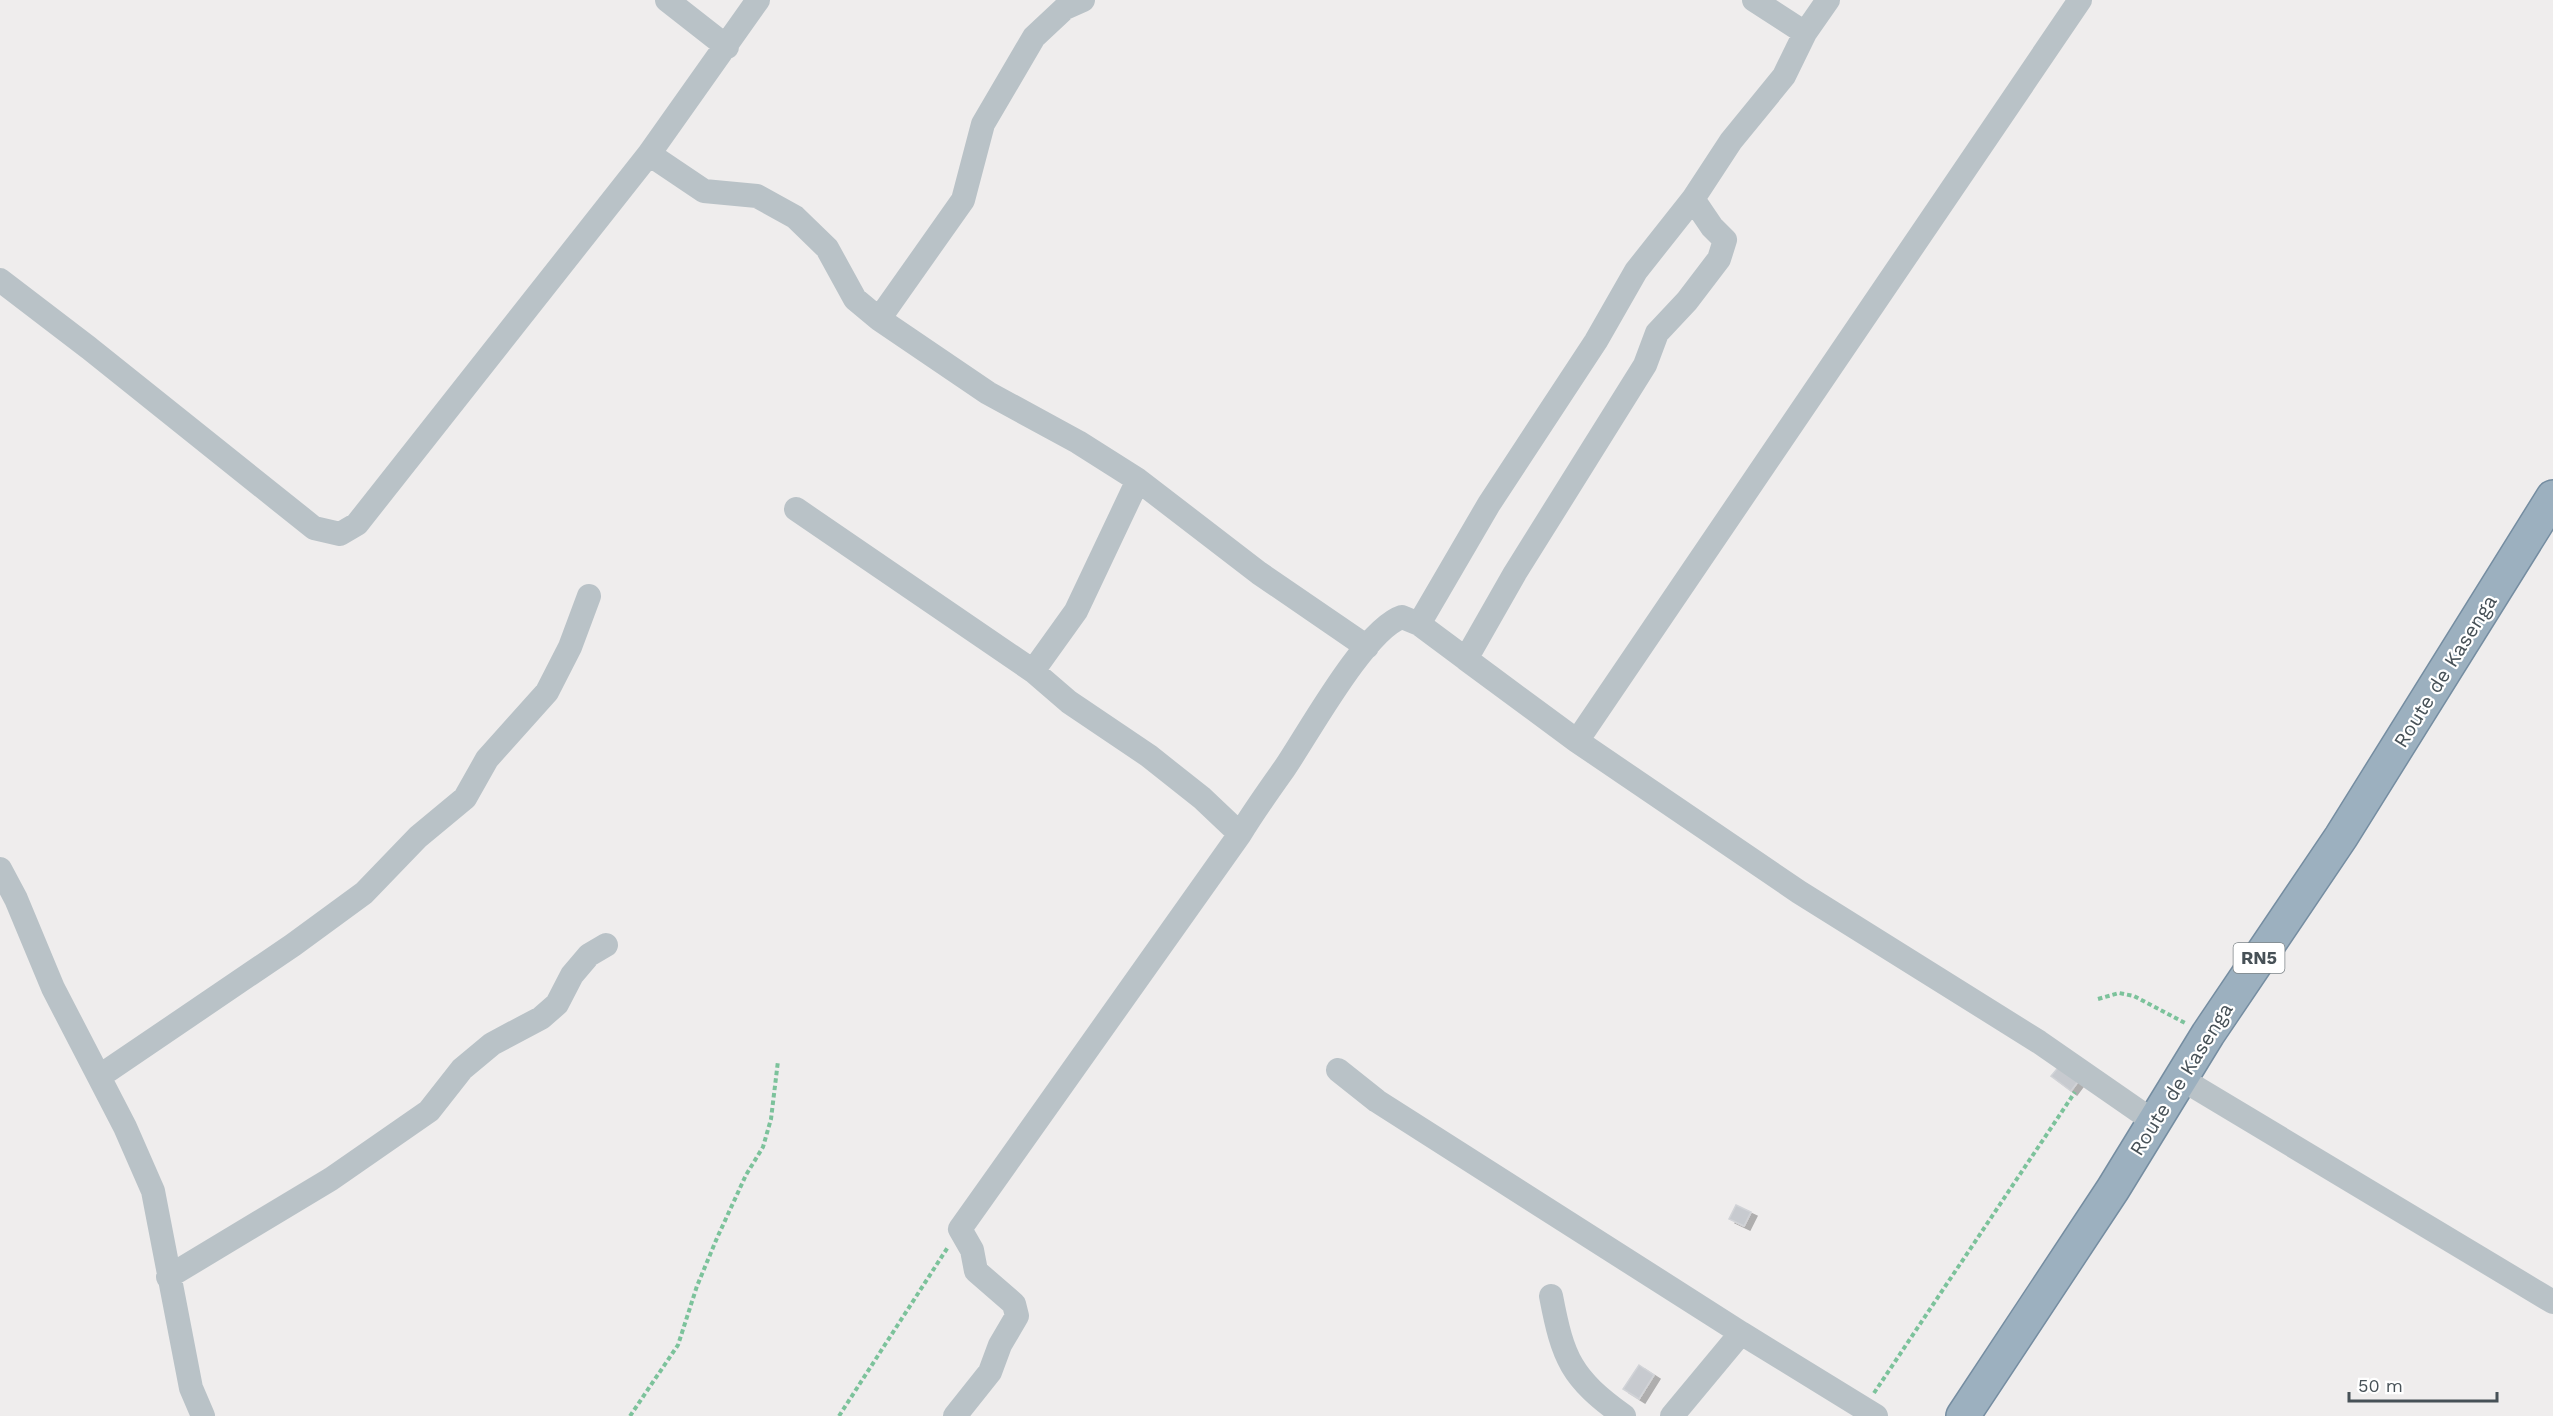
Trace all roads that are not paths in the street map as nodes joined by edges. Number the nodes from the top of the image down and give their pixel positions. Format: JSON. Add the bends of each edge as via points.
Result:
{"nodes":[{"id":1,"x":667,"y":0,"type":"edge"},
{"id":2,"x":758,"y":0,"type":"edge"},
{"id":3,"x":1083,"y":0,"type":"edge"},
{"id":4,"x":1754,"y":0,"type":"edge"},
{"id":5,"x":1827,"y":0,"type":"edge"},
{"id":6,"x":2080,"y":0,"type":"edge"},
{"id":7,"x":1805,"y":33,"type":"junction"},
{"id":8,"x":727,"y":47,"type":"junction"},
{"id":9,"x":649,"y":154,"type":"junction"},
{"id":10,"x":1693,"y":199,"type":"junction"},
{"id":11,"x":0,"y":280,"type":"edge"},
{"id":12,"x":879,"y":320,"type":"junction"},
{"id":13,"x":1138,"y":480,"type":"junction"},
{"id":14,"x":2553,"y":498,"type":"edge"},
{"id":15,"x":796,"y":509,"type":"dead end"},
{"id":16,"x":589,"y":596,"type":"dead end"},
{"id":17,"x":1419,"y":624,"type":"junction"},
{"id":18,"x":1367,"y":646,"type":"junction"},
{"id":19,"x":1466,"y":659,"type":"junction"},
{"id":20,"x":1033,"y":670,"type":"junction"},
{"id":21,"x":1577,"y":741,"type":"junction"},
{"id":22,"x":1240,"y":834,"type":"junction"},
{"id":23,"x":0,"y":869,"type":"edge"},
{"id":24,"x":606,"y":945,"type":"dead end"},
{"id":25,"x":1338,"y":1070,"type":"dead end"},
{"id":26,"x":100,"y":1076,"type":"junction"},
{"id":27,"x":2180,"y":1078,"type":"junction"},
{"id":28,"x":2153,"y":1121,"type":"junction"},
{"id":29,"x":168,"y":1277,"type":"junction"},
{"id":30,"x":1551,"y":1296,"type":"dead end"},
{"id":31,"x":2553,"y":1302,"type":"edge"},
{"id":32,"x":1741,"y":1333,"type":"junction"},
{"id":33,"x":1869,"y":1413,"type":"edge"},
{"id":34,"x":204,"y":1416,"type":"edge"},
{"id":35,"x":954,"y":1416,"type":"edge"},
{"id":36,"x":1624,"y":1416,"type":"edge"},
{"id":37,"x":1672,"y":1416,"type":"edge"},
{"id":38,"x":1963,"y":1416,"type":"edge"}],
"edges":[{"from":1,"to":8,"type":"street"},
{"from":2,"to":8,"type":"street"},
{"from":3,"to":12,"type":"street","via":[[1065,8],[1034,36],[983,124],[963,200]]},
{"from":4,"to":7,"type":"street"},
{"from":5,"to":7,"type":"street"},
{"from":6,"to":21,"type":"street"},
{"from":7,"to":10,"type":"street","via":[[1784,76],[1731,141]]},
{"from":8,"to":9,"type":"street"},
{"from":9,"to":11,"type":"street","via":[[357,524],[340,534],[314,528]]},
{"from":9,"to":12,"type":"street","via":[[704,190],[757,196],[795,217],[826,248],[855,299]]},
{"from":10,"to":17,"type":"street","via":[[1636,271],[1596,341],[1489,504]]},
{"from":10,"to":19,"type":"street","via":[[1725,240],[1719,260],[1657,333],[1645,365]]},
{"from":12,"to":13,"type":"street","via":[[988,393]]},
{"from":13,"to":18,"type":"street","via":[[1259,573]]},
{"from":13,"to":20,"type":"street","via":[[1076,611]]},
{"from":14,"to":27,"type":"highway","name":"Route de Kasenga","number":"RN5","via":[[2341,837]]},
{"from":15,"to":20,"type":"street"},
{"from":16,"to":26,"type":"street","via":[[562,666],[547,692],[487,759],[465,798],[418,837],[364,893]]},
{"from":17,"to":18,"type":"street","via":[[1402,617],[1393,620]]},
{"from":17,"to":19,"type":"street"},
{"from":18,"to":22,"type":"street"},
{"from":19,"to":21,"type":"street"},
{"from":20,"to":22,"type":"street","via":[[1070,702],[1158,763]]},
{"from":21,"to":28,"type":"street","via":[[1799,892],[2039,1042]]},
{"from":22,"to":35,"type":"street","via":[[960,1229],[972,1250],[976,1270],[1014,1304],[1017,1316],[990,1372]]},
{"from":23,"to":26,"type":"street","via":[[53,988]]},
{"from":24,"to":29,"type":"street","via":[[589,955],[572,975],[557,1004],[541,1018],[492,1044],[462,1069],[429,1111],[331,1179]]},
{"from":25,"to":32,"type":"street","via":[[1377,1101]]},
{"from":26,"to":29,"type":"street","via":[[153,1191]]},
{"from":27,"to":28,"type":"highway","name":"Route de Kasenga","number":"RN5"},
{"from":27,"to":31,"type":"street"},
{"from":28,"to":38,"type":"highway","name":"Route de Kasenga","number":"RN5","via":[[2113,1189]]},
{"from":29,"to":34,"type":"street","via":[[191,1388]]},
{"from":30,"to":36,"type":"street","via":[[1566,1358],[1580,1381]]},
{"from":32,"to":33,"type":"street"},
{"from":32,"to":37,"type":"street"}]}
